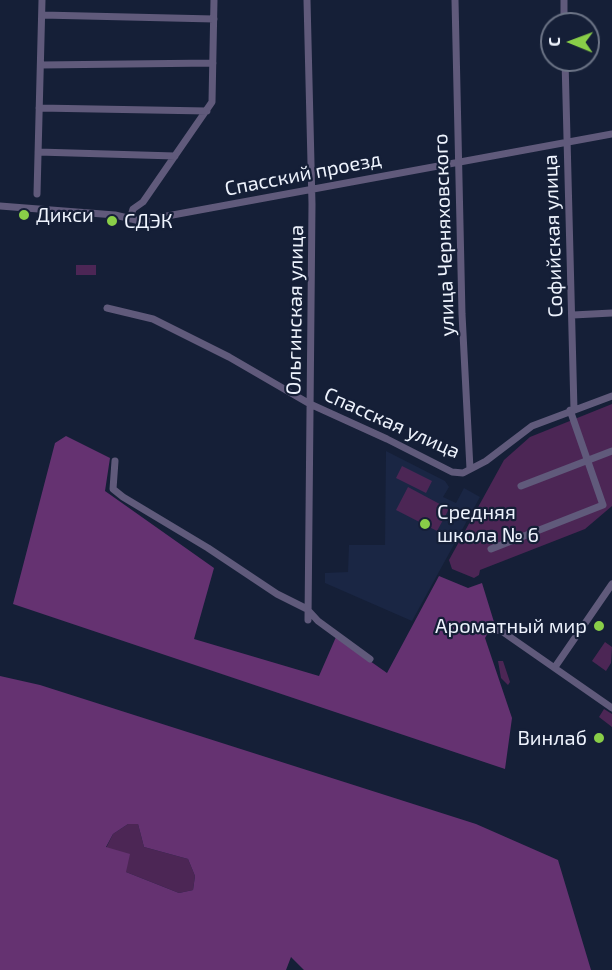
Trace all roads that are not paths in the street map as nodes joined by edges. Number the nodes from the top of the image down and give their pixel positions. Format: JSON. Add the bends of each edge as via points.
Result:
{"nodes":[{"id":1,"x":42,"y":0,"type":"edge"},
{"id":2,"x":214,"y":0,"type":"edge"},
{"id":3,"x":308,"y":0,"type":"edge"},
{"id":4,"x":455,"y":0,"type":"edge"},
{"id":5,"x":42,"y":15,"type":"junction"},
{"id":6,"x":214,"y":19,"type":"junction"},
{"id":7,"x":213,"y":63,"type":"junction"},
{"id":8,"x":41,"y":65,"type":"junction"},
{"id":9,"x":565,"y":72,"type":"edge"},
{"id":10,"x":39,"y":108,"type":"junction"},
{"id":11,"x":207,"y":111,"type":"junction"},
{"id":12,"x":612,"y":134,"type":"edge"},
{"id":13,"x":566,"y":142,"type":"junction"},
{"id":14,"x":38,"y":152,"type":"junction"},
{"id":15,"x":175,"y":156,"type":"junction"},
{"id":16,"x":458,"y":162,"type":"junction"},
{"id":17,"x":312,"y":188,"type":"junction"},
{"id":18,"x":37,"y":194,"type":"dead end"},
{"id":19,"x":0,"y":206,"type":"edge"},
{"id":20,"x":130,"y":219,"type":"junction"},
{"id":21,"x":107,"y":308,"type":"dead end"},
{"id":22,"x":612,"y":313,"type":"edge"},
{"id":23,"x":573,"y":315,"type":"junction"},
{"id":24,"x":612,"y":396,"type":"edge"},
{"id":25,"x":310,"y":404,"type":"junction"},
{"id":26,"x":572,"y":410,"type":"junction"},
{"id":27,"x":612,"y":451,"type":"edge"},
{"id":28,"x":587,"y":459,"type":"junction"},
{"id":29,"x":115,"y":461,"type":"dead end"},
{"id":30,"x":470,"y":469,"type":"junction"},
{"id":31,"x":521,"y":486,"type":"dead end"},
{"id":32,"x":491,"y":549,"type":"dead end"},
{"id":33,"x":612,"y":584,"type":"edge"},
{"id":34,"x":307,"y":609,"type":"junction"},
{"id":35,"x":308,"y":620,"type":"dead end"},
{"id":36,"x":489,"y":631,"type":"dead end"},
{"id":37,"x":370,"y":659,"type":"dead end"},
{"id":38,"x":555,"y":667,"type":"junction"},
{"id":39,"x":612,"y":708,"type":"edge"}],
"edges":[{"from":1,"to":5,"type":"street"},
{"from":2,"to":6,"type":"street"},
{"from":3,"to":17,"type":"street","name":"Ольгинская улица"},
{"from":4,"to":16,"type":"street","name":"улица Черняховского"},
{"from":5,"to":6,"type":"street"},
{"from":5,"to":8,"type":"street"},
{"from":6,"to":7,"type":"street"},
{"from":7,"to":8,"type":"street"},
{"from":7,"to":11,"type":"street","via":[[212,102]]},
{"from":8,"to":10,"type":"street"},
{"from":9,"to":13,"type":"street","name":"Софийская улица"},
{"from":10,"to":11,"type":"street"},
{"from":10,"to":14,"type":"street"},
{"from":11,"to":15,"type":"street"},
{"from":12,"to":13,"type":"street","name":"Спасский проезд"},
{"from":13,"to":16,"type":"street","name":"Спасский проезд"},
{"from":13,"to":23,"type":"street","name":"Софийская улица"},
{"from":14,"to":15,"type":"street"},
{"from":14,"to":18,"type":"street"},
{"from":15,"to":20,"type":"street","via":[[143,202],[133,209]]},
{"from":16,"to":17,"type":"street","name":"Спасский проезд"},
{"from":16,"to":30,"type":"street","name":"улица Черняховского"},
{"from":17,"to":20,"type":"street","name":"Спасский проезд","via":[[182,214]]},
{"from":17,"to":25,"type":"street","name":"Ольгинская улица"},
{"from":19,"to":20,"type":"street","name":"Спасский проезд"},
{"from":21,"to":25,"type":"street","name":"Спасская улица","via":[[153,319]]},
{"from":22,"to":23,"type":"street"},
{"from":23,"to":26,"type":"street","name":"Софийская улица"},
{"from":24,"to":26,"type":"street"},
{"from":25,"to":30,"type":"street","name":"Спасская улица","via":[[453,472]]},
{"from":25,"to":34,"type":"street","name":"Ольгинская улица"},
{"from":26,"to":28,"type":"street","name":"Софийская улица"},
{"from":26,"to":30,"type":"street","via":[[532,426]]},
{"from":27,"to":28,"type":"street"},
{"from":28,"to":31,"type":"street"},
{"from":28,"to":32,"type":"street","name":"Софийская улица","via":[[603,506]]},
{"from":29,"to":34,"type":"street","via":[[113,489]]},
{"from":33,"to":38,"type":"street"},
{"from":34,"to":35,"type":"street","name":"Ольгинская улица"},
{"from":34,"to":37,"type":"street"},
{"from":36,"to":38,"type":"street","via":[[500,630]]},
{"from":38,"to":39,"type":"street"}]}
